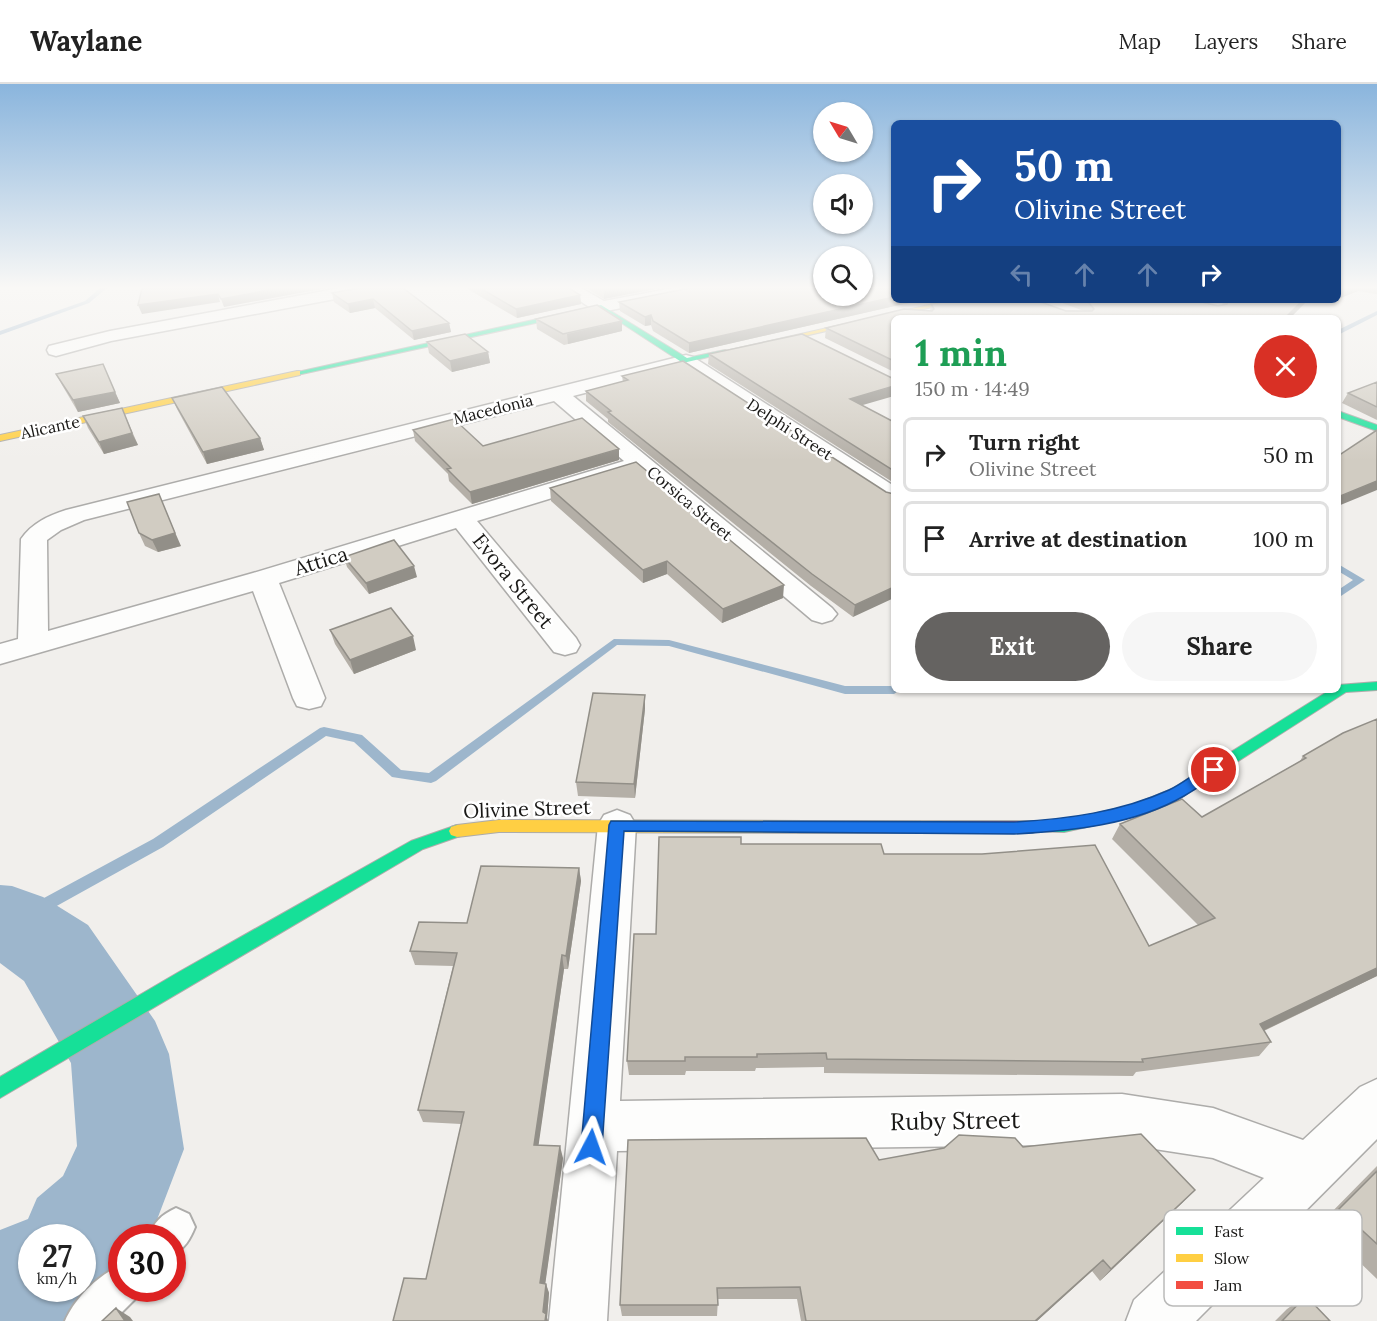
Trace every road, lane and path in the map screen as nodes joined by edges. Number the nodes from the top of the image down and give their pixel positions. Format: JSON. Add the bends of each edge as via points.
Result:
{"nodes":[{"id":1,"x":72,"y":346,"type":"edge"},
{"id":2,"x":424,"y":346,"type":"edge"},
{"id":3,"x":662,"y":346,"type":"edge"},
{"id":4,"x":752,"y":346,"type":"edge"},
{"id":5,"x":824,"y":346,"type":"edge"},
{"id":6,"x":56,"y":350,"type":"dead end"},
{"id":7,"x":832,"y":350,"type":"edge"},
{"id":8,"x":686,"y":361,"type":"junction"},
{"id":9,"x":557,"y":393,"type":"junction"},
{"id":10,"x":1341,"y":415,"type":"edge"},
{"id":11,"x":1374,"y":425,"type":"edge"},
{"id":12,"x":1,"y":438,"type":"edge"},
{"id":13,"x":641,"y":463,"type":"junction"},
{"id":14,"x":891,"y":495,"type":"edge"},
{"id":15,"x":461,"y":518,"type":"junction"},
{"id":16,"x":263,"y":579,"type":"junction"},
{"id":17,"x":822,"y":614,"type":"dead end"},
{"id":18,"x":33,"y":645,"type":"junction"},
{"id":19,"x":565,"y":645,"type":"dead end"},
{"id":20,"x":0,"y":654,"type":"edge"},
{"id":21,"x":1377,"y":686,"type":"edge"},
{"id":22,"x":1341,"y":689,"type":"edge"},
{"id":23,"x":1335,"y":693,"type":"edge"},
{"id":24,"x":309,"y":698,"type":"dead end"},
{"id":25,"x":617,"y":825,"type":"junction"},
{"id":26,"x":0,"y":1088,"type":"edge"},
{"id":27,"x":1377,"y":1104,"type":"edge"},
{"id":28,"x":593,"y":1126,"type":"junction"},
{"id":29,"x":1310,"y":1169,"type":"junction"},
{"id":30,"x":1268,"y":1210,"type":"edge"},
{"id":31,"x":108,"y":1298,"type":"edge"},
{"id":32,"x":1170,"y":1306,"type":"edge"},
{"id":33,"x":86,"y":1321,"type":"edge"},
{"id":34,"x":578,"y":1321,"type":"edge"},
{"id":35,"x":1155,"y":1321,"type":"edge"}],
"edges":[{"from":1,"to":6,"type":"street"},
{"from":2,"to":12,"type":"street","name":"Alicante"},
{"from":3,"to":8,"type":"street"},
{"from":4,"to":8,"type":"street","name":"Macedonia"},
{"from":5,"to":7,"type":"street"},
{"from":8,"to":9,"type":"street","name":"Macedonia"},
{"from":8,"to":14,"type":"street","name":"Delphi Street"},
{"from":9,"to":13,"type":"street","name":"Corsica Street"},
{"from":9,"to":18,"type":"street","name":"Macedonia","via":[[54,523],[33,539]]},
{"from":10,"to":11,"type":"street"},
{"from":13,"to":15,"type":"street","name":"Attica"},
{"from":13,"to":17,"type":"street","name":"Corsica Street"},
{"from":15,"to":16,"type":"street","name":"Attica"},
{"from":15,"to":19,"type":"street","name":"Evora Street"},
{"from":16,"to":18,"type":"street","name":"Attica"},
{"from":16,"to":24,"type":"street"},
{"from":18,"to":20,"type":"street","name":"Attica"},
{"from":21,"to":22,"type":"street","name":"Olivine Street"},
{"from":23,"to":25,"type":"street","name":"Olivine Street","via":[[1177,793],[1132,811],[1064,826]]},
{"from":25,"to":26,"type":"street","name":"Olivine Street","via":[[499,826],[454,831],[417,845]]},
{"from":25,"to":28,"type":"street"},
{"from":27,"to":29,"type":"street"},
{"from":28,"to":29,"type":"street","name":"Ruby Street","via":[[1122,1119],[1213,1133]]},
{"from":28,"to":34,"type":"street"},
{"from":29,"to":30,"type":"street"},
{"from":31,"to":33,"type":"lane"},
{"from":32,"to":35,"type":"street"}]}
